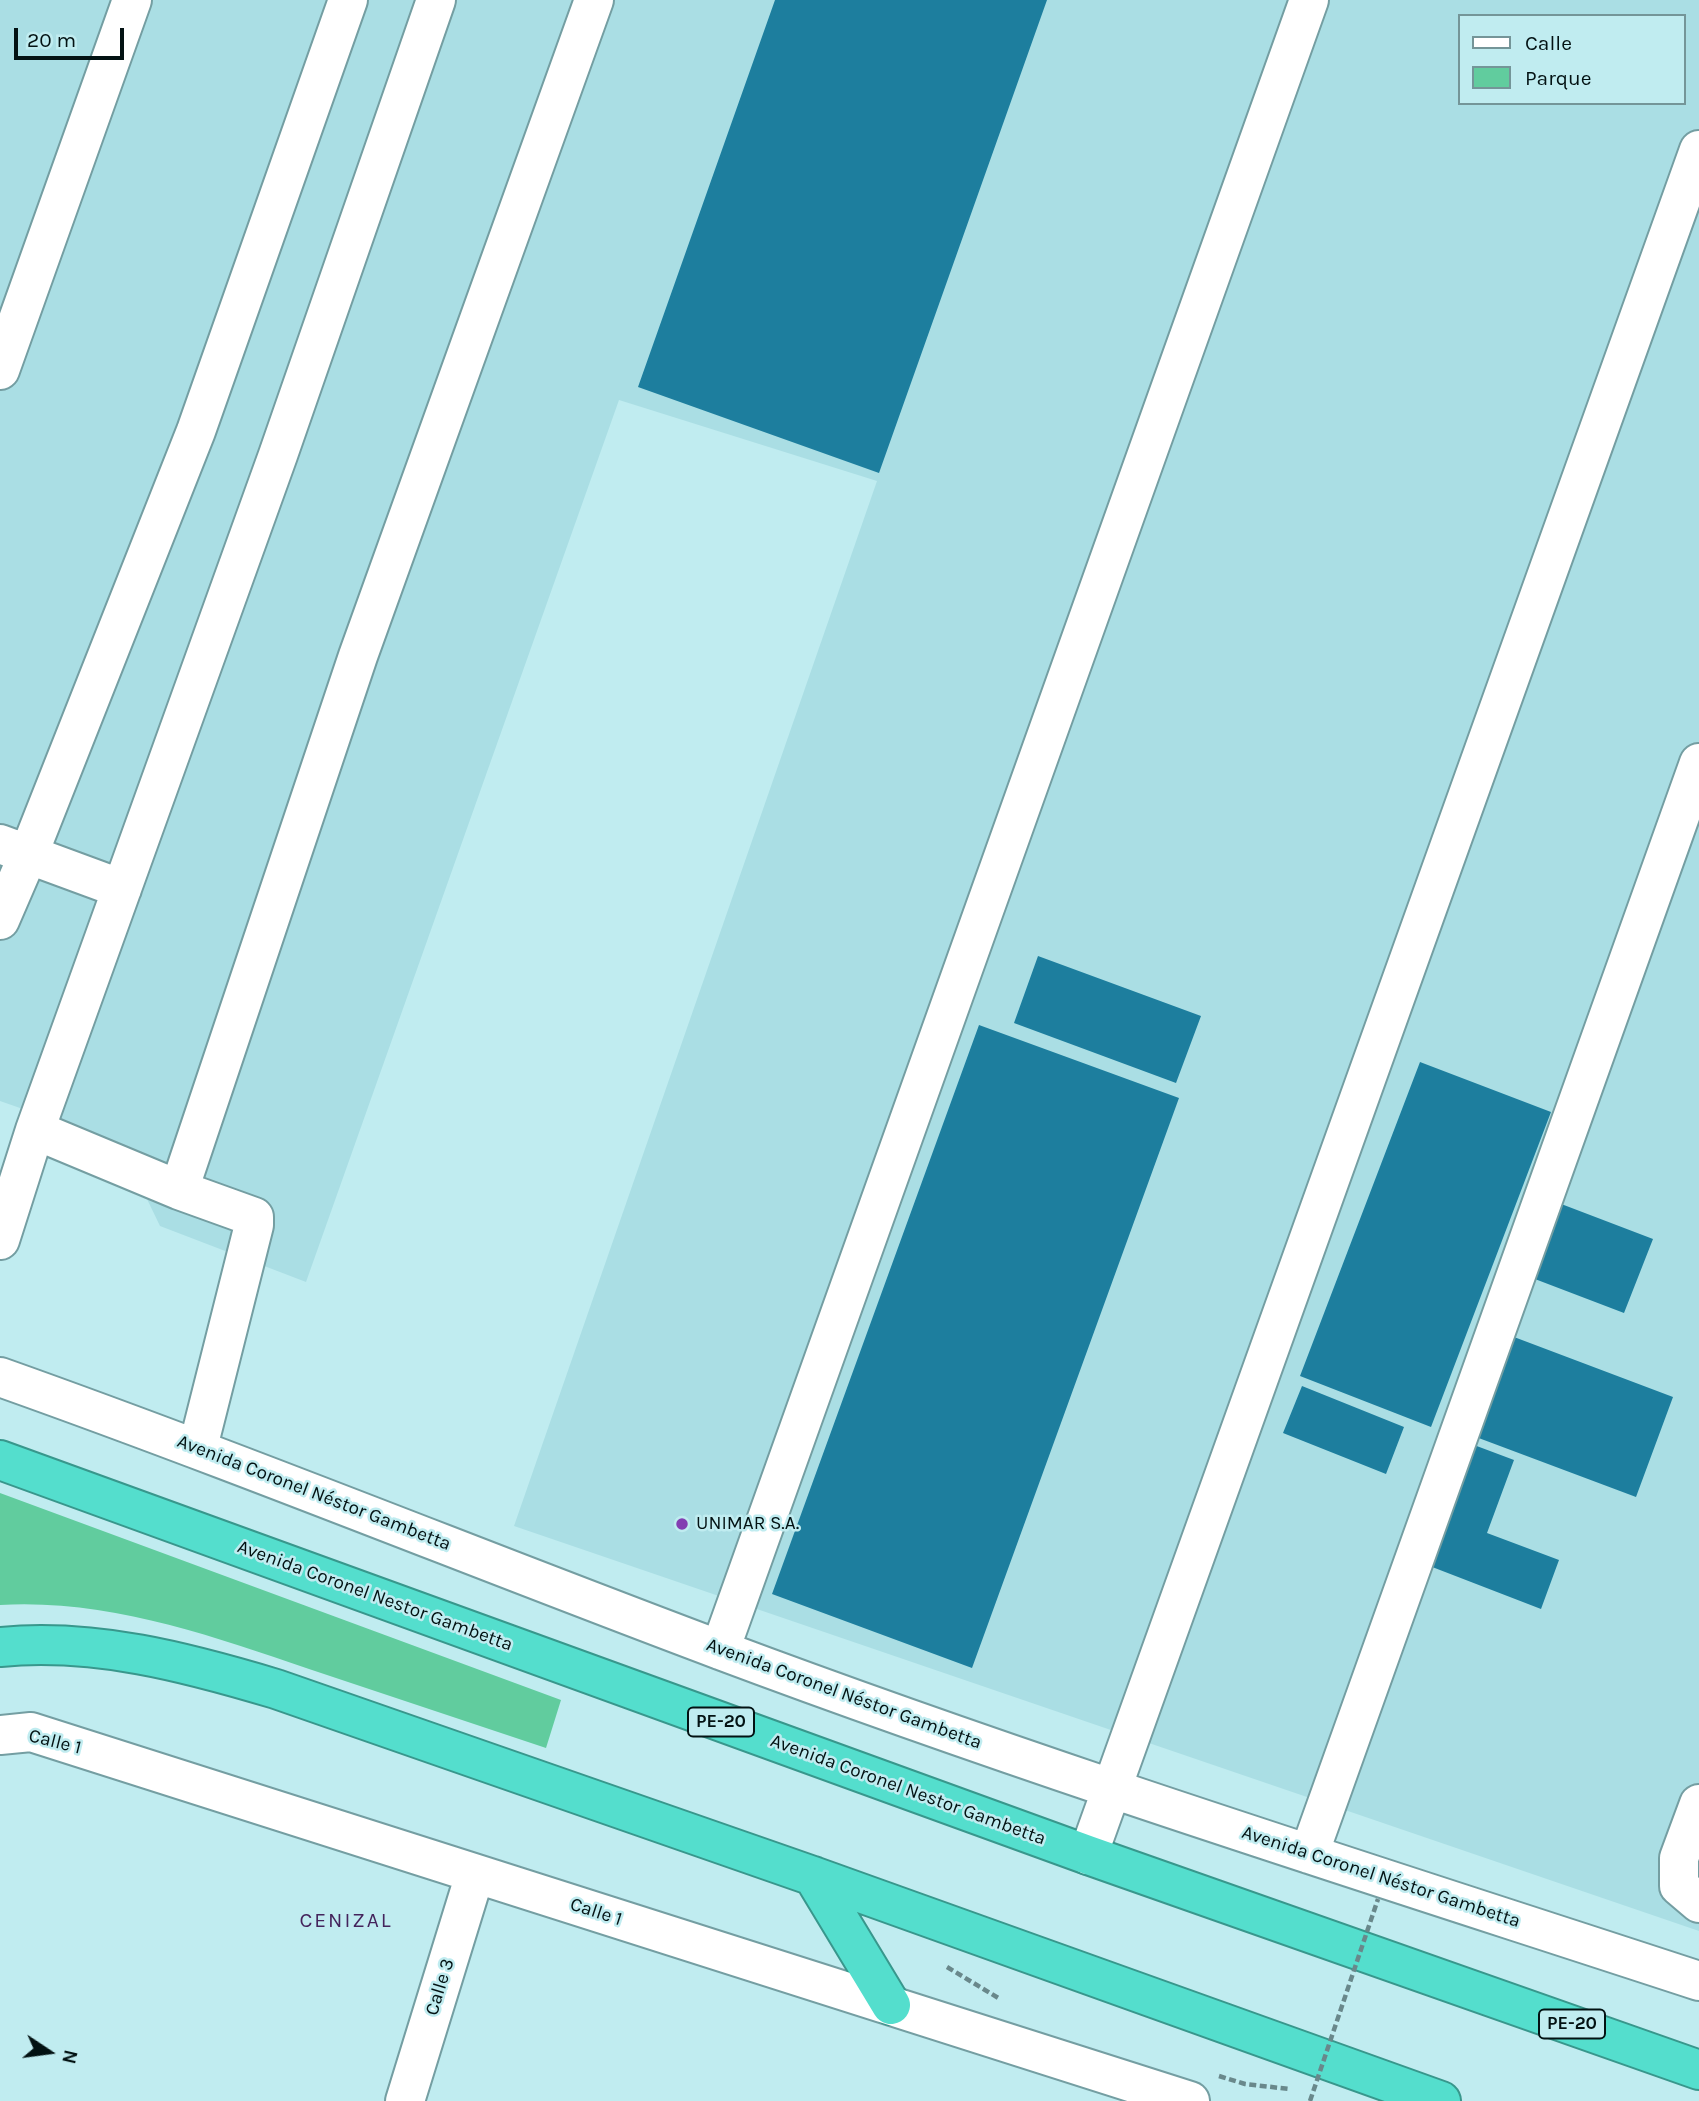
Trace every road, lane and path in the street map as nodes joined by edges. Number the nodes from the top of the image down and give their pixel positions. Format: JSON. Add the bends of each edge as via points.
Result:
{"nodes":[{"id":1,"x":132,"y":0,"type":"edge"},
{"id":2,"x":348,"y":0,"type":"edge"},
{"id":3,"x":436,"y":0,"type":"edge"},
{"id":4,"x":594,"y":0,"type":"edge"},
{"id":5,"x":1308,"y":0,"type":"edge"},
{"id":6,"x":1699,"y":150,"type":"edge"},
{"id":7,"x":0,"y":370,"type":"edge"},
{"id":8,"x":1699,"y":763,"type":"edge"},
{"id":9,"x":1688,"y":831,"type":"edge"},
{"id":10,"x":15,"y":849,"type":"edge"},
{"id":11,"x":122,"y":889,"type":"junction"},
{"id":12,"x":0,"y":920,"type":"edge"},
{"id":13,"x":35,"y":1130,"type":"junction"},
{"id":14,"x":179,"y":1190,"type":"junction"},
{"id":15,"x":0,"y":1240,"type":"edge"},
{"id":16,"x":0,"y":1377,"type":"edge"},
{"id":17,"x":198,"y":1447,"type":"junction"},
{"id":18,"x":0,"y":1461,"type":"edge"},
{"id":19,"x":0,"y":1647,"type":"edge"},
{"id":20,"x":720,"y":1650,"type":"junction"},
{"id":21,"x":0,"y":1735,"type":"edge"},
{"id":22,"x":1111,"y":1790,"type":"junction"},
{"id":23,"x":1699,"y":1804,"type":"edge"},
{"id":24,"x":1309,"y":1854,"type":"junction"},
{"id":25,"x":1087,"y":1855,"type":"junction"},
{"id":26,"x":475,"y":1874,"type":"junction"},
{"id":27,"x":813,"y":1876,"type":"junction"},
{"id":28,"x":1378,"y":1899,"type":"dead end"},
{"id":29,"x":1699,"y":1903,"type":"edge"},
{"id":30,"x":1699,"y":1982,"type":"edge"},
{"id":31,"x":891,"y":2005,"type":"junction"},
{"id":32,"x":1699,"y":2070,"type":"edge"},
{"id":33,"x":1105,"y":2088,"type":"edge"},
{"id":34,"x":405,"y":2101,"type":"edge"},
{"id":35,"x":1191,"y":2101,"type":"edge"},
{"id":36,"x":1310,"y":2101,"type":"edge"},
{"id":37,"x":1441,"y":2101,"type":"edge"}],
"edges":[{"from":1,"to":7,"type":"street"},
{"from":2,"to":10,"type":"street","via":[[196,431]]},
{"from":3,"to":11,"type":"street"},
{"from":4,"to":14,"type":"street","via":[[358,656]]},
{"from":5,"to":20,"type":"street"},
{"from":6,"to":22,"type":"street"},
{"from":8,"to":9,"type":"street"},
{"from":9,"to":24,"type":"street"},
{"from":10,"to":11,"type":"street"},
{"from":10,"to":12,"type":"street"},
{"from":11,"to":13,"type":"street"},
{"from":13,"to":14,"type":"street"},
{"from":13,"to":15,"type":"street"},
{"from":14,"to":17,"type":"street","via":[[254,1217]]},
{"from":16,"to":17,"type":"street","name":"Avenida Coronel Néstor Gambetta"},
{"from":17,"to":20,"type":"street","name":"Avenida Coronel Néstor Gambetta"},
{"from":18,"to":25,"type":"highway","name":"Avenida Coronel Nestor Gambetta","number":"PE-20"},
{"from":19,"to":27,"type":"highway","via":[[28,1644],[110,1649],[195,1665]]},
{"from":20,"to":22,"type":"street","name":"Avenida Coronel Néstor Gambetta"},
{"from":21,"to":26,"type":"street","name":"Calle 1","via":[[31,1732]]},
{"from":22,"to":24,"type":"street","name":"Avenida Coronel Néstor Gambetta"},
{"from":22,"to":25,"type":"street"},
{"from":23,"to":29,"type":"street","via":[[1679,1858],[1679,1886]]},
{"from":24,"to":30,"type":"street","name":"Avenida Coronel Néstor Gambetta"},
{"from":25,"to":32,"type":"highway","name":"Avenida Coronel Nestor Gambetta","number":"PE-20"},
{"from":26,"to":31,"type":"street","name":"Calle 1"},
{"from":26,"to":34,"type":"street","name":"Calle 3"},
{"from":27,"to":31,"type":"highway"},
{"from":27,"to":37,"type":"highway"},
{"from":28,"to":36,"type":"path","bridge":true},
{"from":31,"to":33,"type":"street","name":"Calle 1"},
{"from":33,"to":35,"type":"street","name":"Calle 1"}]}
